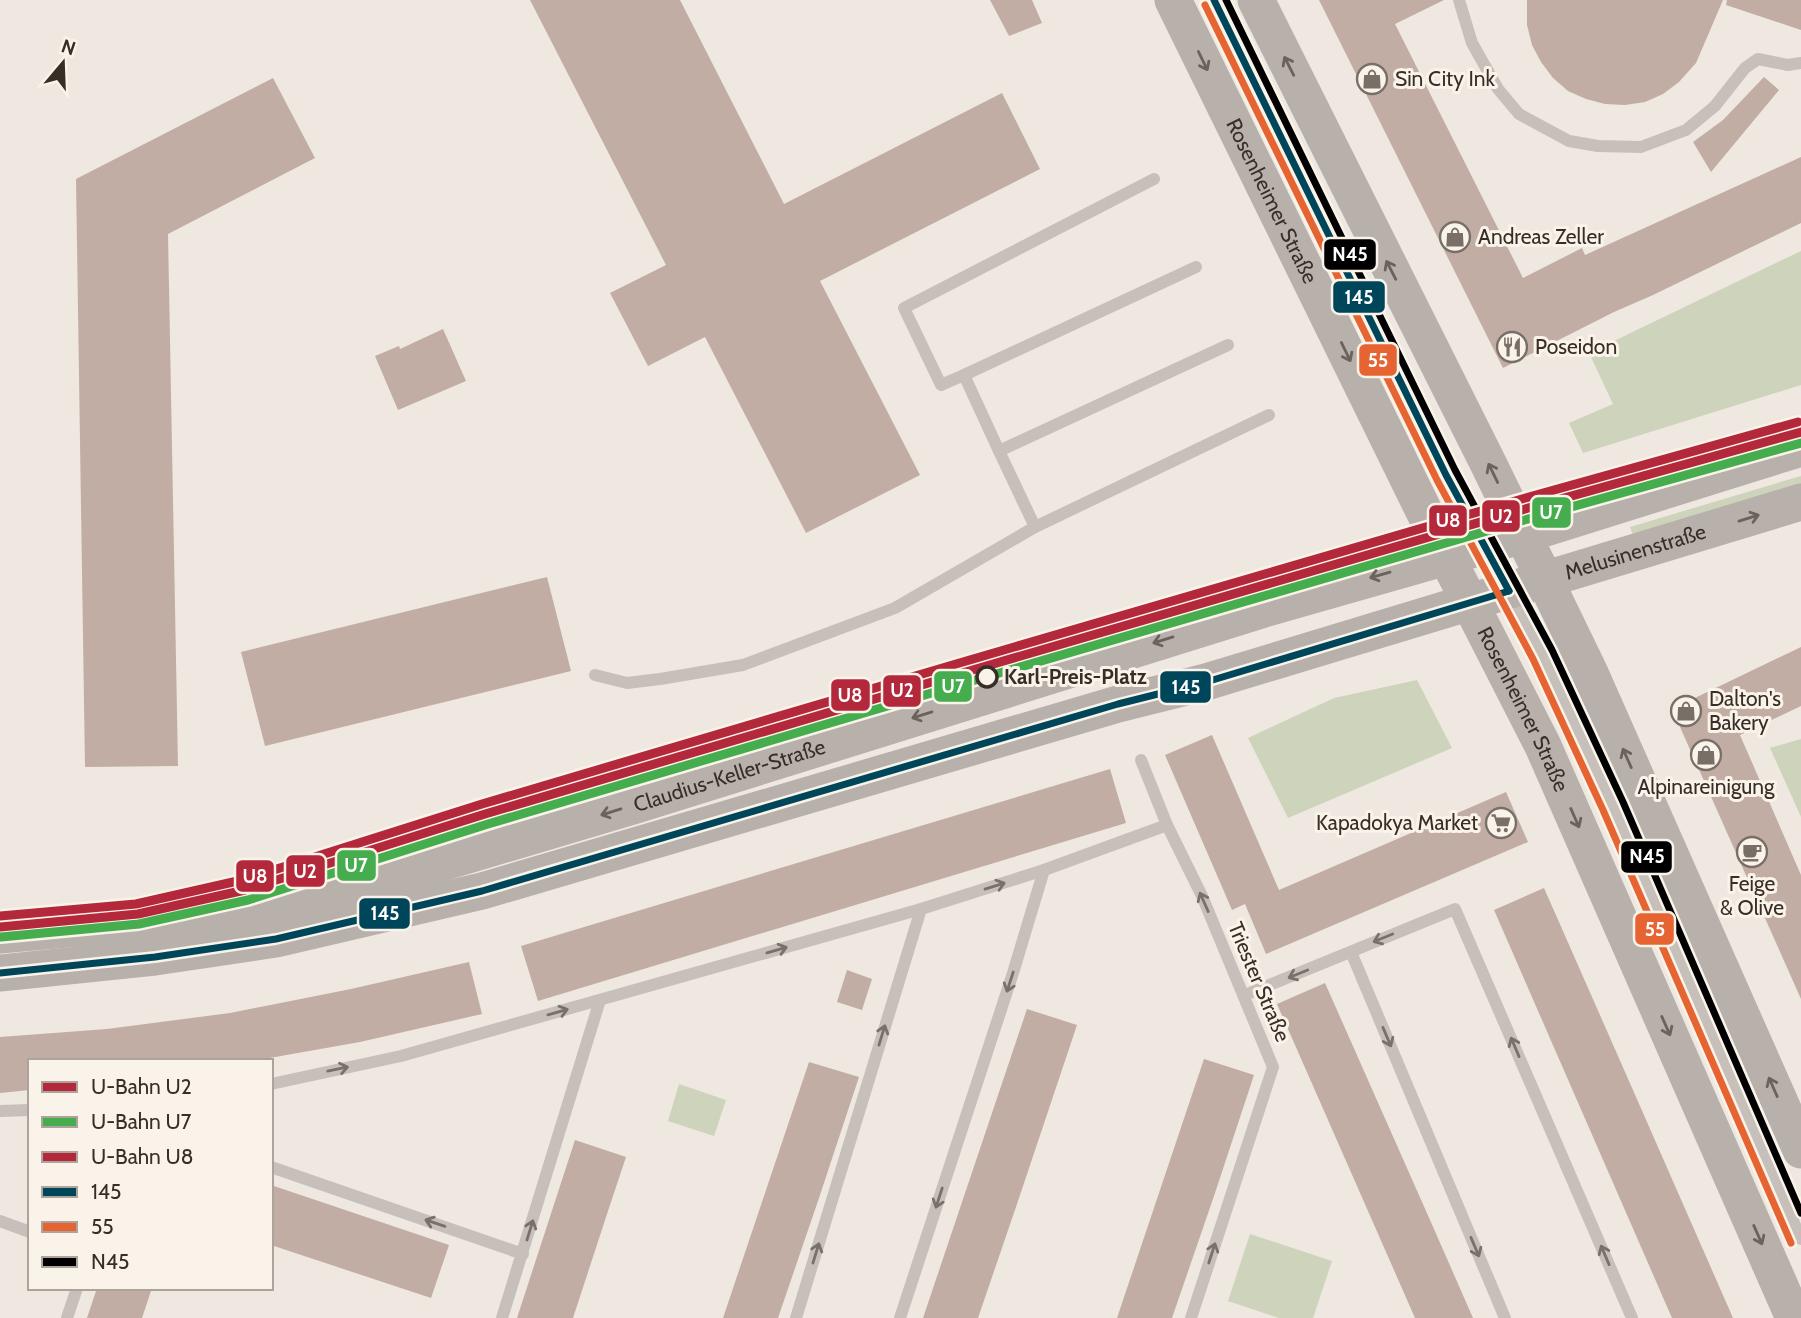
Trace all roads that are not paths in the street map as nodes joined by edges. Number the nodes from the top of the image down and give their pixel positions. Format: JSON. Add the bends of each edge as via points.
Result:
{"nodes":[{"id":1,"x":1173,"y":0,"type":"edge"},
{"id":2,"x":1214,"y":0,"type":"edge"},
{"id":3,"x":1256,"y":0,"type":"edge"},
{"id":4,"x":1459,"y":0,"type":"edge"},
{"id":5,"x":1801,"y":63,"type":"edge"},
{"id":6,"x":1154,"y":179,"type":"dead end"},
{"id":7,"x":1196,"y":267,"type":"dead end"},
{"id":8,"x":1228,"y":345,"type":"dead end"},
{"id":9,"x":964,"y":375,"type":"junction"},
{"id":10,"x":1269,"y":415,"type":"dead end"},
{"id":11,"x":1801,"y":448,"type":"edge"},
{"id":12,"x":999,"y":452,"type":"junction"},
{"id":13,"x":1801,"y":502,"type":"edge"},
{"id":14,"x":1035,"y":527,"type":"junction"},
{"id":15,"x":1523,"y":535,"type":"junction"},
{"id":16,"x":1483,"y":545,"type":"junction"},
{"id":17,"x":1446,"y":556,"type":"junction"},
{"id":18,"x":1545,"y":580,"type":"junction"},
{"id":19,"x":1509,"y":591,"type":"junction"},
{"id":20,"x":1469,"y":603,"type":"junction"},
{"id":21,"x":595,"y":675,"type":"dead end"},
{"id":22,"x":1141,"y":760,"type":"dead end"},
{"id":23,"x":1167,"y":825,"type":"junction"},
{"id":24,"x":1044,"y":870,"type":"junction"},
{"id":25,"x":921,"y":909,"type":"junction"},
{"id":26,"x":0,"y":935,"type":"edge"},
{"id":27,"x":1351,"y":951,"type":"junction"},
{"id":28,"x":0,"y":973,"type":"edge"},
{"id":29,"x":1245,"y":996,"type":"junction"},
{"id":30,"x":600,"y":1000,"type":"junction"},
{"id":31,"x":273,"y":1084,"type":"edge"},
{"id":32,"x":28,"y":1110,"type":"edge"},
{"id":33,"x":0,"y":1111,"type":"edge"},
{"id":34,"x":1801,"y":1150,"type":"edge"},
{"id":35,"x":273,"y":1168,"type":"edge"},
{"id":36,"x":0,"y":1221,"type":"edge"},
{"id":37,"x":28,"y":1231,"type":"edge"},
{"id":38,"x":1801,"y":1239,"type":"edge"},
{"id":39,"x":523,"y":1254,"type":"junction"},
{"id":40,"x":77,"y":1290,"type":"edge"},
{"id":41,"x":68,"y":1318,"type":"edge"},
{"id":42,"x":502,"y":1318,"type":"edge"},
{"id":43,"x":796,"y":1318,"type":"edge"},
{"id":44,"x":900,"y":1318,"type":"edge"},
{"id":45,"x":1191,"y":1318,"type":"edge"},
{"id":46,"x":1505,"y":1318,"type":"edge"},
{"id":47,"x":1632,"y":1318,"type":"edge"},
{"id":48,"x":1794,"y":1318,"type":"edge"}],
"edges":[{"from":1,"to":17,"type":"main road","name":"Rosenheimer Straße","one_way":true},
{"from":2,"to":16,"type":"lane","name":"Rosenheimer Straße"},
{"from":15,"to":3,"type":"main road","one_way":true},
{"from":4,"to":5,"type":"lane","via":[[1472,43],[1499,89],[1519,114],[1569,141],[1641,147],[1686,130],[1758,59]]},
{"from":6,"to":9,"type":"lane","via":[[904,308],[941,385]]},
{"from":7,"to":9,"type":"lane"},
{"from":8,"to":12,"type":"lane"},
{"from":9,"to":12,"type":"lane"},
{"from":10,"to":14,"type":"lane"},
{"from":11,"to":15,"type":"main road"},
{"from":12,"to":14,"type":"lane"},
{"from":18,"to":13,"type":"main road","name":"Melusinenstraße","one_way":true},
{"from":14,"to":21,"type":"lane","via":[[895,608],[743,665],[627,682]]},
{"from":15,"to":16,"type":"main road"},
{"from":15,"to":18,"type":"main road"},
{"from":16,"to":17,"type":"main road"},
{"from":16,"to":19,"type":"lane","name":"Rosenheimer Straße"},
{"from":17,"to":20,"type":"main road","name":"Rosenheimer Straße"},
{"from":17,"to":26,"type":"main road","name":"Claudius-Keller-Straße","one_way":true,"via":[[428,867],[270,903],[146,922]]},
{"from":18,"to":19,"type":"main road","name":"Melusinenstraße"},
{"from":34,"to":18,"type":"main road","one_way":true},
{"from":19,"to":20,"type":"main road","name":"Melusinenstraße"},
{"from":19,"to":38,"type":"lane","name":"Rosenheimer Straße","via":[[1613,806]]},
{"from":20,"to":28,"type":"main road","name":"Claudius-Keller-Straße","via":[[482,891],[276,939]]},
{"from":20,"to":48,"type":"main road","name":"Rosenheimer Straße","one_way":true,"via":[[1543,746]]},
{"from":22,"to":23,"type":"lane","name":"Triester Straße"},
{"from":23,"to":24,"type":"lane"},
{"from":29,"to":23,"type":"lane","name":"Triester Straße","one_way":true},
{"from":25,"to":24,"type":"lane","one_way":true},
{"from":24,"to":44,"type":"lane","one_way":true},
{"from":30,"to":25,"type":"lane","one_way":true},
{"from":43,"to":25,"type":"lane","one_way":true},
{"from":27,"to":29,"type":"lane","one_way":true},
{"from":27,"to":46,"type":"lane","one_way":true},
{"from":47,"to":27,"type":"lane","one_way":true,"via":[[1455,909]]},
{"from":45,"to":29,"type":"lane","name":"Triester Straße","one_way":true,"via":[[1273,1067]]},
{"from":31,"to":30,"type":"lane","one_way":true,"via":[[401,1056]]},
{"from":39,"to":30,"type":"lane","one_way":true},
{"from":32,"to":33,"type":"lane"},
{"from":39,"to":35,"type":"lane","one_way":true},
{"from":36,"to":37,"type":"lane"},
{"from":39,"to":42,"type":"lane"},
{"from":40,"to":41,"type":"lane"}]}
